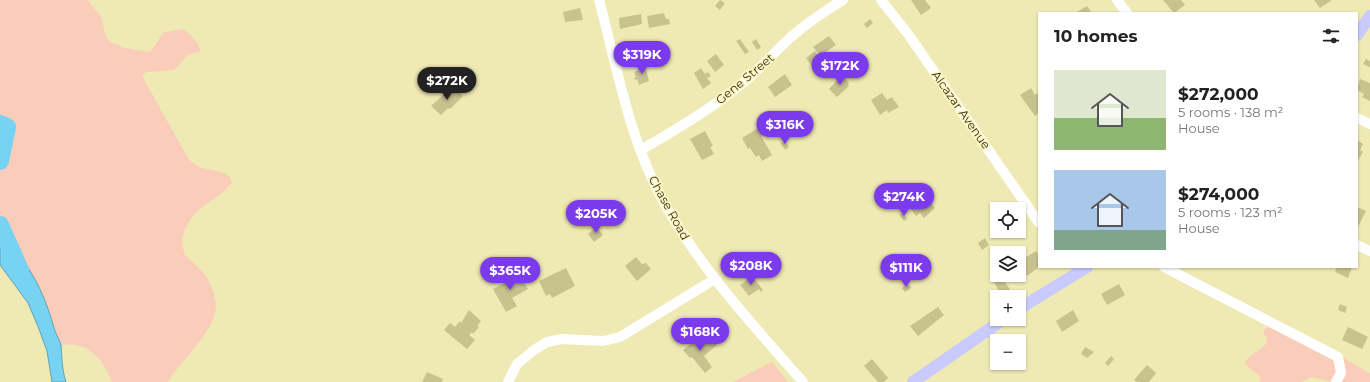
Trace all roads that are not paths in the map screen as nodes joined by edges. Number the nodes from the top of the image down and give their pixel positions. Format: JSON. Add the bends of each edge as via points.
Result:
{"nodes":[{"id":1,"x":599,"y":0,"type":"edge"},
{"id":2,"x":843,"y":0,"type":"edge"},
{"id":3,"x":880,"y":0,"type":"edge"},
{"id":4,"x":1117,"y":0,"type":"edge"},
{"id":5,"x":1126,"y":12,"type":"edge"},
{"id":6,"x":1370,"y":16,"type":"edge"},
{"id":7,"x":1358,"y":34,"type":"edge"},
{"id":8,"x":1358,"y":118,"type":"edge"},
{"id":9,"x":1370,"y":124,"type":"edge"},
{"id":10,"x":641,"y":150,"type":"junction"},
{"id":11,"x":1038,"y":222,"type":"edge"},
{"id":12,"x":1358,"y":245,"type":"edge"},
{"id":13,"x":1370,"y":251,"type":"edge"},
{"id":14,"x":1083,"y":268,"type":"edge"},
{"id":15,"x":1166,"y":268,"type":"edge"},
{"id":16,"x":1072,"y":271,"type":"edge"},
{"id":17,"x":715,"y":279,"type":"junction"},
{"id":18,"x":1026,"y":304,"type":"edge"},
{"id":19,"x":994,"y":326,"type":"edge"},
{"id":20,"x":508,"y":382,"type":"edge"},
{"id":21,"x":803,"y":382,"type":"edge"},
{"id":22,"x":913,"y":382,"type":"edge"},
{"id":23,"x":1336,"y":382,"type":"edge"}],
"edges":[{"from":1,"to":10,"type":"street","name":"Chase Road","via":[[621,87]]},
{"from":2,"to":10,"type":"street","name":"Gene Street","via":[[791,37],[736,88]]},
{"from":3,"to":11,"type":"street","name":"Alcazar Avenue","via":[[908,34]]},
{"from":4,"to":5,"type":"street"},
{"from":6,"to":7,"type":"main road"},
{"from":8,"to":9,"type":"street"},
{"from":10,"to":17,"type":"street","name":"Chase Road","via":[[664,203]]},
{"from":12,"to":13,"type":"street"},
{"from":14,"to":16,"type":"main road"},
{"from":15,"to":23,"type":"street","via":[[1338,358],[1341,373]]},
{"from":16,"to":18,"type":"main road"},
{"from":17,"to":20,"type":"street","via":[[620,337],[603,341],[562,339],[547,342],[517,364]]},
{"from":17,"to":21,"type":"street","name":"Chase Road"},
{"from":19,"to":22,"type":"main road"}]}
